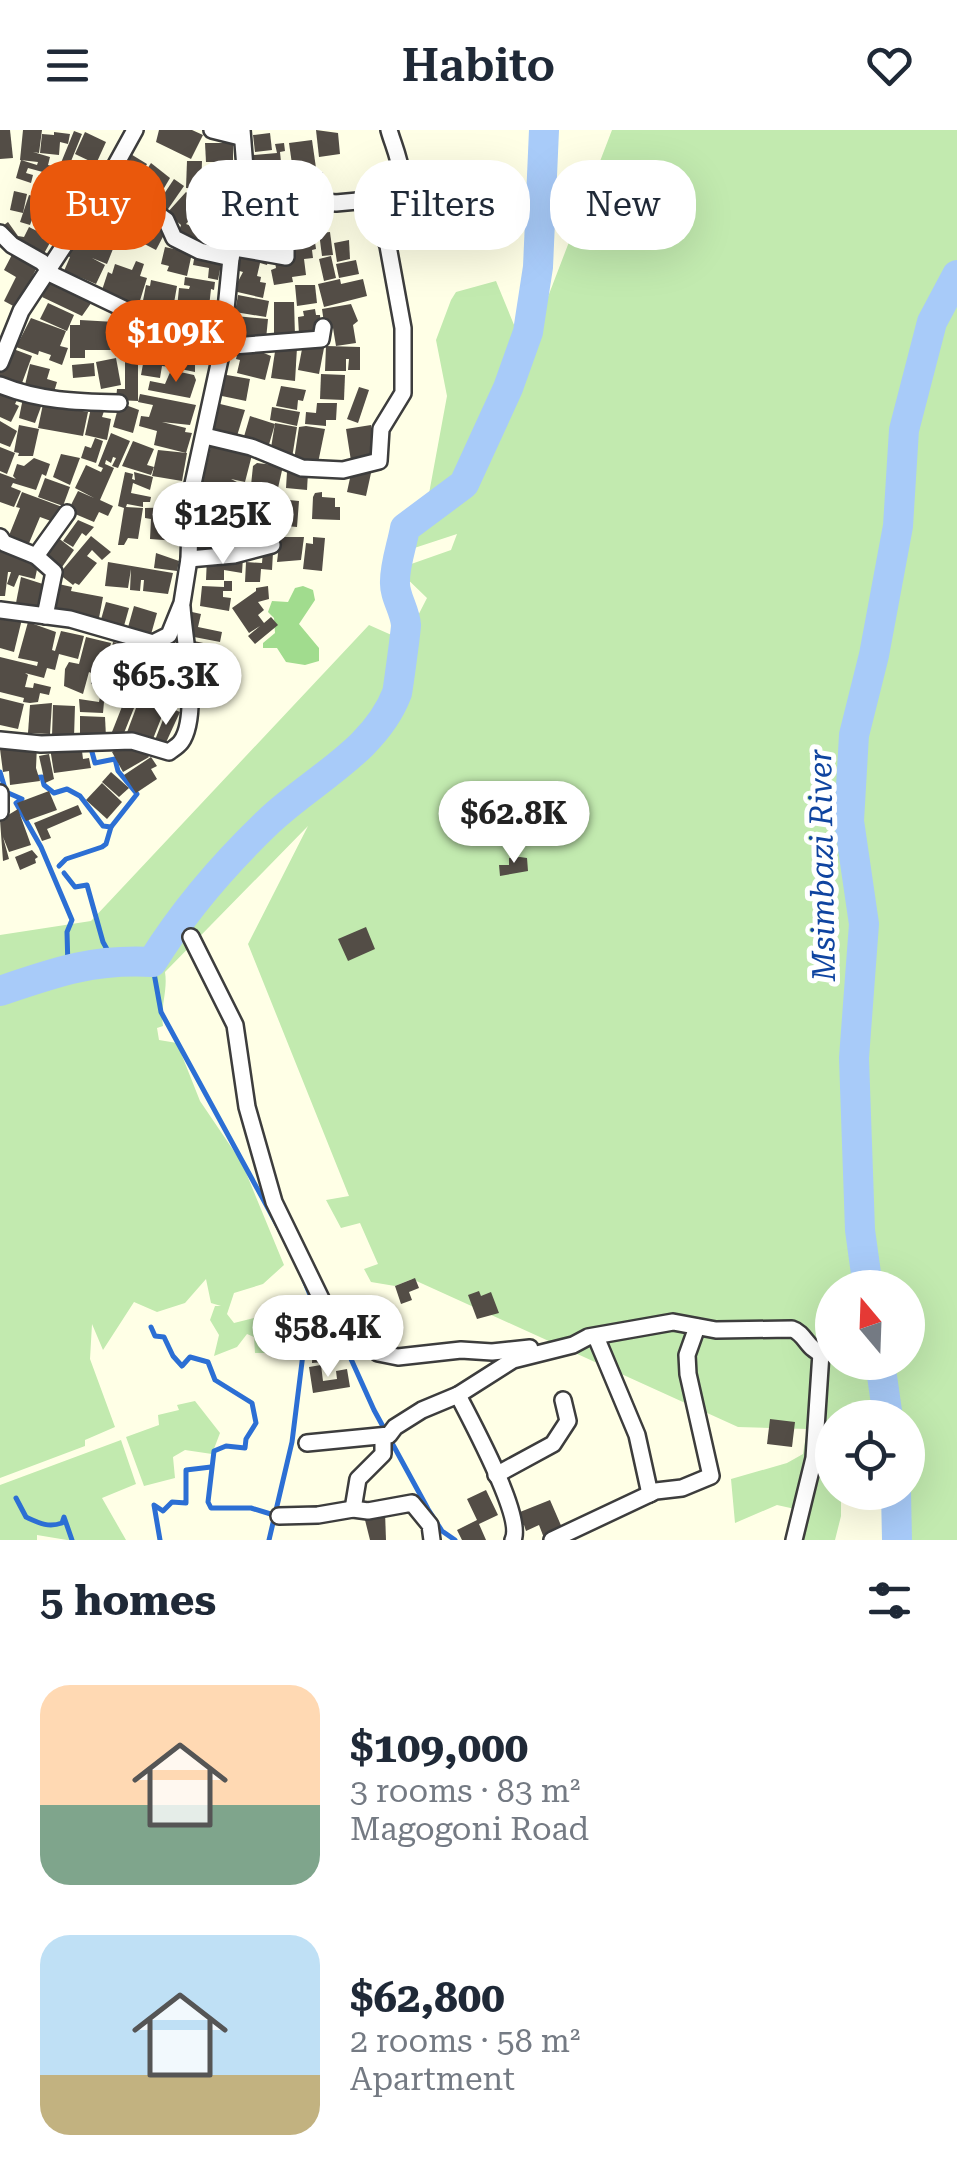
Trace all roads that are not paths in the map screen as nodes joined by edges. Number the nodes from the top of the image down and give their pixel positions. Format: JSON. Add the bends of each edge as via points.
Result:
{"nodes":[{"id":1,"x":135,"y":130,"type":"edge"},
{"id":2,"x":212,"y":130,"type":"edge"},
{"id":3,"x":389,"y":130,"type":"edge"},
{"id":4,"x":241,"y":134,"type":"edge"},
{"id":5,"x":118,"y":160,"type":"edge"},
{"id":6,"x":243,"y":160,"type":"edge"},
{"id":7,"x":397,"y":160,"type":"edge"},
{"id":8,"x":166,"y":220,"type":"edge"},
{"id":9,"x":0,"y":233,"type":"edge"},
{"id":10,"x":60,"y":250,"type":"edge"},
{"id":11,"x":234,"y":250,"type":"edge"},
{"id":12,"x":286,"y":250,"type":"edge"},
{"id":13,"x":389,"y":250,"type":"edge"},
{"id":14,"x":233,"y":253,"type":"junction"},
{"id":15,"x":47,"y":270,"type":"junction"},
{"id":16,"x":21,"y":311,"type":"junction"},
{"id":17,"x":0,"y":314,"type":"edge"},
{"id":18,"x":167,"y":324,"type":"dead end"},
{"id":19,"x":323,"y":327,"type":"dead end"},
{"id":20,"x":222,"y":350,"type":"junction"},
{"id":21,"x":0,"y":363,"type":"edge"},
{"id":22,"x":0,"y":385,"type":"edge"},
{"id":23,"x":119,"y":404,"type":"dead end"},
{"id":24,"x":204,"y":436,"type":"junction"},
{"id":25,"x":68,"y":513,"type":"dead end"},
{"id":26,"x":0,"y":537,"type":"edge"},
{"id":27,"x":272,"y":546,"type":"dead end"},
{"id":28,"x":36,"y":556,"type":"junction"},
{"id":29,"x":190,"y":559,"type":"junction"},
{"id":30,"x":182,"y":603,"type":"junction"},
{"id":31,"x":0,"y":610,"type":"edge"},
{"id":32,"x":45,"y":616,"type":"junction"},
{"id":33,"x":0,"y":740,"type":"edge"},
{"id":34,"x":0,"y":793,"type":"edge"},
{"id":35,"x":0,"y":812,"type":"edge"},
{"id":36,"x":192,"y":937,"type":"dead end"},
{"id":37,"x":698,"y":1327,"type":"junction"},
{"id":38,"x":596,"y":1337,"type":"junction"},
{"id":39,"x":573,"y":1345,"type":"junction"},
{"id":40,"x":458,"y":1396,"type":"junction"},
{"id":41,"x":563,"y":1400,"type":"dead end"},
{"id":42,"x":383,"y":1437,"type":"junction"},
{"id":43,"x":307,"y":1443,"type":"dead end"},
{"id":44,"x":496,"y":1475,"type":"junction"},
{"id":45,"x":650,"y":1494,"type":"junction"},
{"id":46,"x":354,"y":1508,"type":"junction"},
{"id":47,"x":279,"y":1516,"type":"dead end"},
{"id":48,"x":586,"y":1533,"type":"edge"},
{"id":49,"x":432,"y":1540,"type":"edge"},
{"id":50,"x":512,"y":1540,"type":"edge"},
{"id":51,"x":552,"y":1540,"type":"edge"},
{"id":52,"x":794,"y":1540,"type":"edge"}],
"edges":[{"from":1,"to":5,"type":"street"},
{"from":2,"to":4,"type":"street"},
{"from":3,"to":7,"type":"street"},
{"from":4,"to":6,"type":"street"},
{"from":8,"to":14,"type":"street","via":[[174,238],[200,251]]},
{"from":9,"to":15,"type":"street"},
{"from":10,"to":15,"type":"street"},
{"from":11,"to":14,"type":"street"},
{"from":12,"to":14,"type":"street","via":[[286,257]]},
{"from":13,"to":24,"type":"street","via":[[404,328],[403,393],[382,429],[379,461],[343,470],[302,468],[251,446]]},
{"from":14,"to":20,"type":"street"},
{"from":15,"to":16,"type":"street"},
{"from":15,"to":18,"type":"street"},
{"from":16,"to":17,"type":"street"},
{"from":16,"to":21,"type":"street"},
{"from":19,"to":20,"type":"street","via":[[321,339]]},
{"from":20,"to":24,"type":"street"},
{"from":22,"to":23,"type":"street","via":[[62,402]]},
{"from":24,"to":29,"type":"street","via":[[192,493]]},
{"from":25,"to":28,"type":"street"},
{"from":26,"to":28,"type":"street"},
{"from":27,"to":29,"type":"street"},
{"from":28,"to":32,"type":"street","via":[[54,572]]},
{"from":29,"to":30,"type":"street"},
{"from":30,"to":32,"type":"street","via":[[169,634],[153,643]]},
{"from":30,"to":33,"type":"street","via":[[188,724],[169,752],[132,741]]},
{"from":31,"to":32,"type":"street"},
{"from":34,"to":35,"type":"street"},
{"from":36,"to":39,"type":"street","via":[[235,1025],[247,1107],[274,1202],[328,1313],[378,1353],[398,1357]]},
{"from":37,"to":38,"type":"street","via":[[673,1322]]},
{"from":37,"to":45,"type":"street","via":[[688,1374],[711,1476]]},
{"from":37,"to":52,"type":"street","via":[[792,1329],[821,1353],[814,1458]]},
{"from":38,"to":39,"type":"street"},
{"from":38,"to":45,"type":"street","via":[[636,1435]]},
{"from":39,"to":40,"type":"street","via":[[513,1360]]},
{"from":40,"to":42,"type":"street"},
{"from":40,"to":44,"type":"street"},
{"from":41,"to":44,"type":"street","via":[[568,1421],[553,1444]]},
{"from":42,"to":43,"type":"street"},
{"from":42,"to":46,"type":"street","via":[[383,1454],[358,1480]]},
{"from":44,"to":50,"type":"street","via":[[513,1507]]},
{"from":45,"to":48,"type":"street"},
{"from":46,"to":47,"type":"street"},
{"from":46,"to":49,"type":"street","via":[[412,1503],[430,1525]]},
{"from":48,"to":51,"type":"street"}]}
